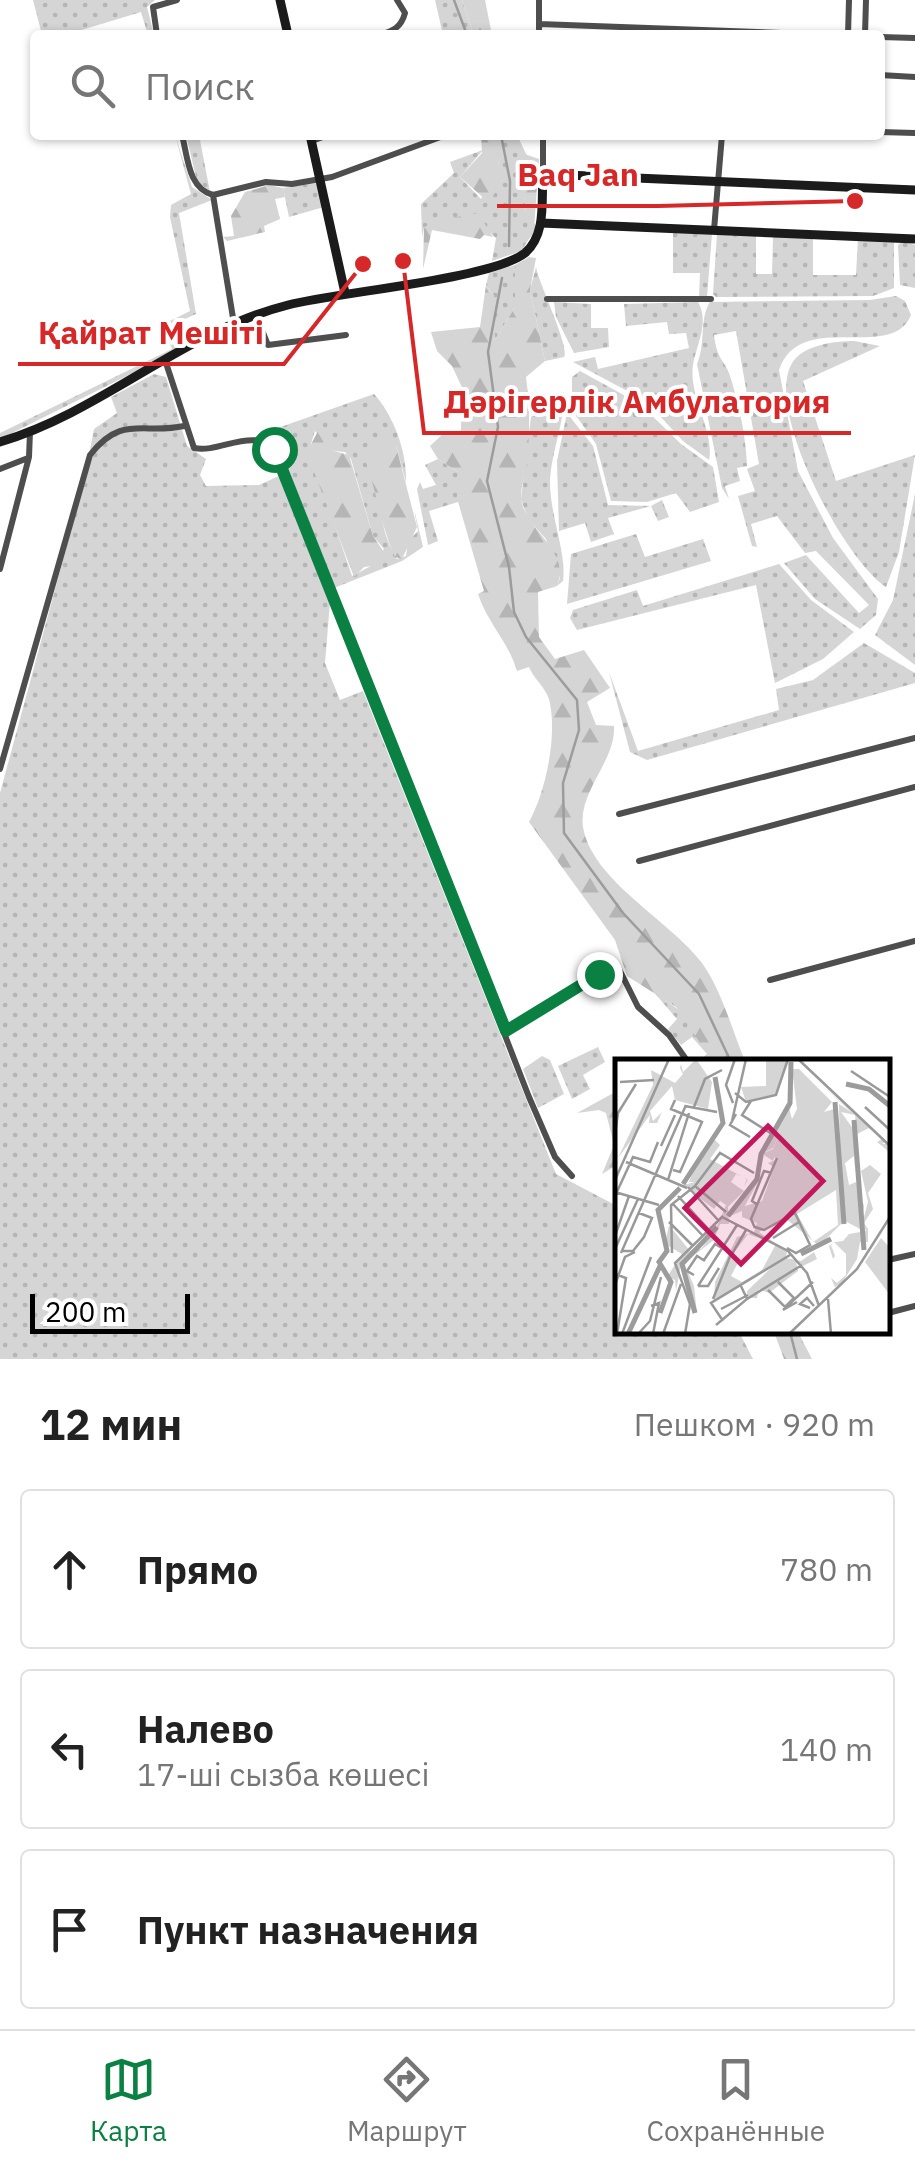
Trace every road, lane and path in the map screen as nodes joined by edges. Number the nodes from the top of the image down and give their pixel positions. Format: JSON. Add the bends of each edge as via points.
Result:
{"nodes":[{"id":1,"x":178,"y":0,"type":"edge"},
{"id":2,"x":280,"y":0,"type":"edge"},
{"id":3,"x":397,"y":0,"type":"edge"},
{"id":4,"x":539,"y":0,"type":"edge"},
{"id":5,"x":850,"y":0,"type":"edge"},
{"id":6,"x":866,"y":0,"type":"edge"},
{"id":7,"x":164,"y":1,"type":"edge"},
{"id":8,"x":539,"y":24,"type":"junction"},
{"id":9,"x":156,"y":30,"type":"edge"},
{"id":10,"x":287,"y":30,"type":"edge"},
{"id":11,"x":395,"y":30,"type":"edge"},
{"id":12,"x":539,"y":30,"type":"edge"},
{"id":13,"x":666,"y":30,"type":"edge"},
{"id":14,"x":848,"y":30,"type":"edge"},
{"id":15,"x":865,"y":30,"type":"edge"},
{"id":16,"x":885,"y":36,"type":"edge"},
{"id":17,"x":915,"y":38,"type":"edge"},
{"id":18,"x":885,"y":76,"type":"edge"},
{"id":19,"x":915,"y":77,"type":"edge"},
{"id":20,"x":885,"y":132,"type":"edge"},
{"id":21,"x":915,"y":134,"type":"edge"},
{"id":22,"x":183,"y":140,"type":"edge"},
{"id":23,"x":311,"y":140,"type":"edge"},
{"id":24,"x":432,"y":140,"type":"edge"},
{"id":25,"x":544,"y":140,"type":"edge"},
{"id":26,"x":722,"y":140,"type":"edge"},
{"id":27,"x":543,"y":174,"type":"junction"},
{"id":28,"x":321,"y":179,"type":"junction"},
{"id":29,"x":718,"y":180,"type":"junction"},
{"id":30,"x":915,"y":190,"type":"edge"},
{"id":31,"x":213,"y":196,"type":"junction"},
{"id":32,"x":540,"y":225,"type":"junction"},
{"id":33,"x":714,"y":230,"type":"junction"},
{"id":34,"x":915,"y":239,"type":"edge"},
{"id":35,"x":540,"y":243,"type":"dead end"},
{"id":36,"x":345,"y":292,"type":"junction"},
{"id":37,"x":547,"y":299,"type":"dead end"},
{"id":38,"x":710,"y":299,"type":"dead end"},
{"id":39,"x":256,"y":315,"type":"junction"},
{"id":40,"x":234,"y":324,"type":"junction"},
{"id":41,"x":346,"y":334,"type":"dead end"},
{"id":42,"x":164,"y":360,"type":"junction"},
{"id":43,"x":184,"y":426,"type":"junction"},
{"id":44,"x":30,"y":432,"type":"junction"},
{"id":45,"x":0,"y":442,"type":"edge"},
{"id":46,"x":30,"y":457,"type":"junction"},
{"id":47,"x":0,"y":469,"type":"edge"},
{"id":48,"x":0,"y":569,"type":"edge"},
{"id":49,"x":915,"y":738,"type":"edge"},
{"id":50,"x":0,"y":769,"type":"edge"},
{"id":51,"x":915,"y":787,"type":"edge"},
{"id":52,"x":619,"y":814,"type":"dead end"},
{"id":53,"x":638,"y":861,"type":"dead end"},
{"id":54,"x":915,"y":941,"type":"edge"},
{"id":55,"x":770,"y":980,"type":"dead end"},
{"id":56,"x":506,"y":1031,"type":"junction"},
{"id":57,"x":686,"y":1059,"type":"edge"},
{"id":58,"x":572,"y":1176,"type":"dead end"},
{"id":59,"x":915,"y":1254,"type":"edge"},
{"id":60,"x":890,"y":1260,"type":"edge"},
{"id":61,"x":915,"y":1306,"type":"edge"},
{"id":62,"x":890,"y":1312,"type":"edge"}],
"edges":[{"from":1,"to":7,"type":"street"},
{"from":2,"to":10,"type":"street"},
{"from":3,"to":11,"type":"street","via":[[405,13]]},
{"from":4,"to":8,"type":"street"},
{"from":5,"to":14,"type":"street"},
{"from":6,"to":15,"type":"street"},
{"from":7,"to":9,"type":"street","via":[[153,7]]},
{"from":8,"to":12,"type":"street"},
{"from":8,"to":13,"type":"street"},
{"from":16,"to":17,"type":"street"},
{"from":18,"to":19,"type":"street"},
{"from":20,"to":21,"type":"street"},
{"from":22,"to":31,"type":"street","via":[[193,180]]},
{"from":23,"to":28,"type":"street"},
{"from":24,"to":28,"type":"street"},
{"from":25,"to":27,"type":"street"},
{"from":26,"to":29,"type":"street"},
{"from":27,"to":29,"type":"street"},
{"from":27,"to":32,"type":"street"},
{"from":28,"to":31,"type":"street","via":[[266,182]]},
{"from":28,"to":36,"type":"street"},
{"from":29,"to":30,"type":"street"},
{"from":29,"to":33,"type":"street"},
{"from":31,"to":40,"type":"street"},
{"from":32,"to":33,"type":"street"},
{"from":32,"to":35,"type":"street"},
{"from":32,"to":36,"type":"street","via":[[528,250],[510,261]]},
{"from":33,"to":34,"type":"street"},
{"from":36,"to":39,"type":"street"},
{"from":37,"to":38,"type":"street"},
{"from":39,"to":40,"type":"street"},
{"from":39,"to":41,"type":"street","via":[[268,345]]},
{"from":40,"to":42,"type":"street"},
{"from":42,"to":43,"type":"street"},
{"from":42,"to":44,"type":"street"},
{"from":43,"to":50,"type":"street","via":[[124,428],[90,455]]},
{"from":43,"to":56,"type":"street","via":[[196,449],[256,440],[279,456]]},
{"from":44,"to":45,"type":"street"},
{"from":44,"to":46,"type":"street"},
{"from":46,"to":47,"type":"street"},
{"from":46,"to":48,"type":"street"},
{"from":49,"to":52,"type":"street"},
{"from":51,"to":53,"type":"street"},
{"from":54,"to":55,"type":"street"},
{"from":56,"to":57,"type":"street","via":[[617,966],[638,1007]]},
{"from":56,"to":58,"type":"street","via":[[552,1151]]},
{"from":59,"to":60,"type":"street"},
{"from":61,"to":62,"type":"street"}]}
